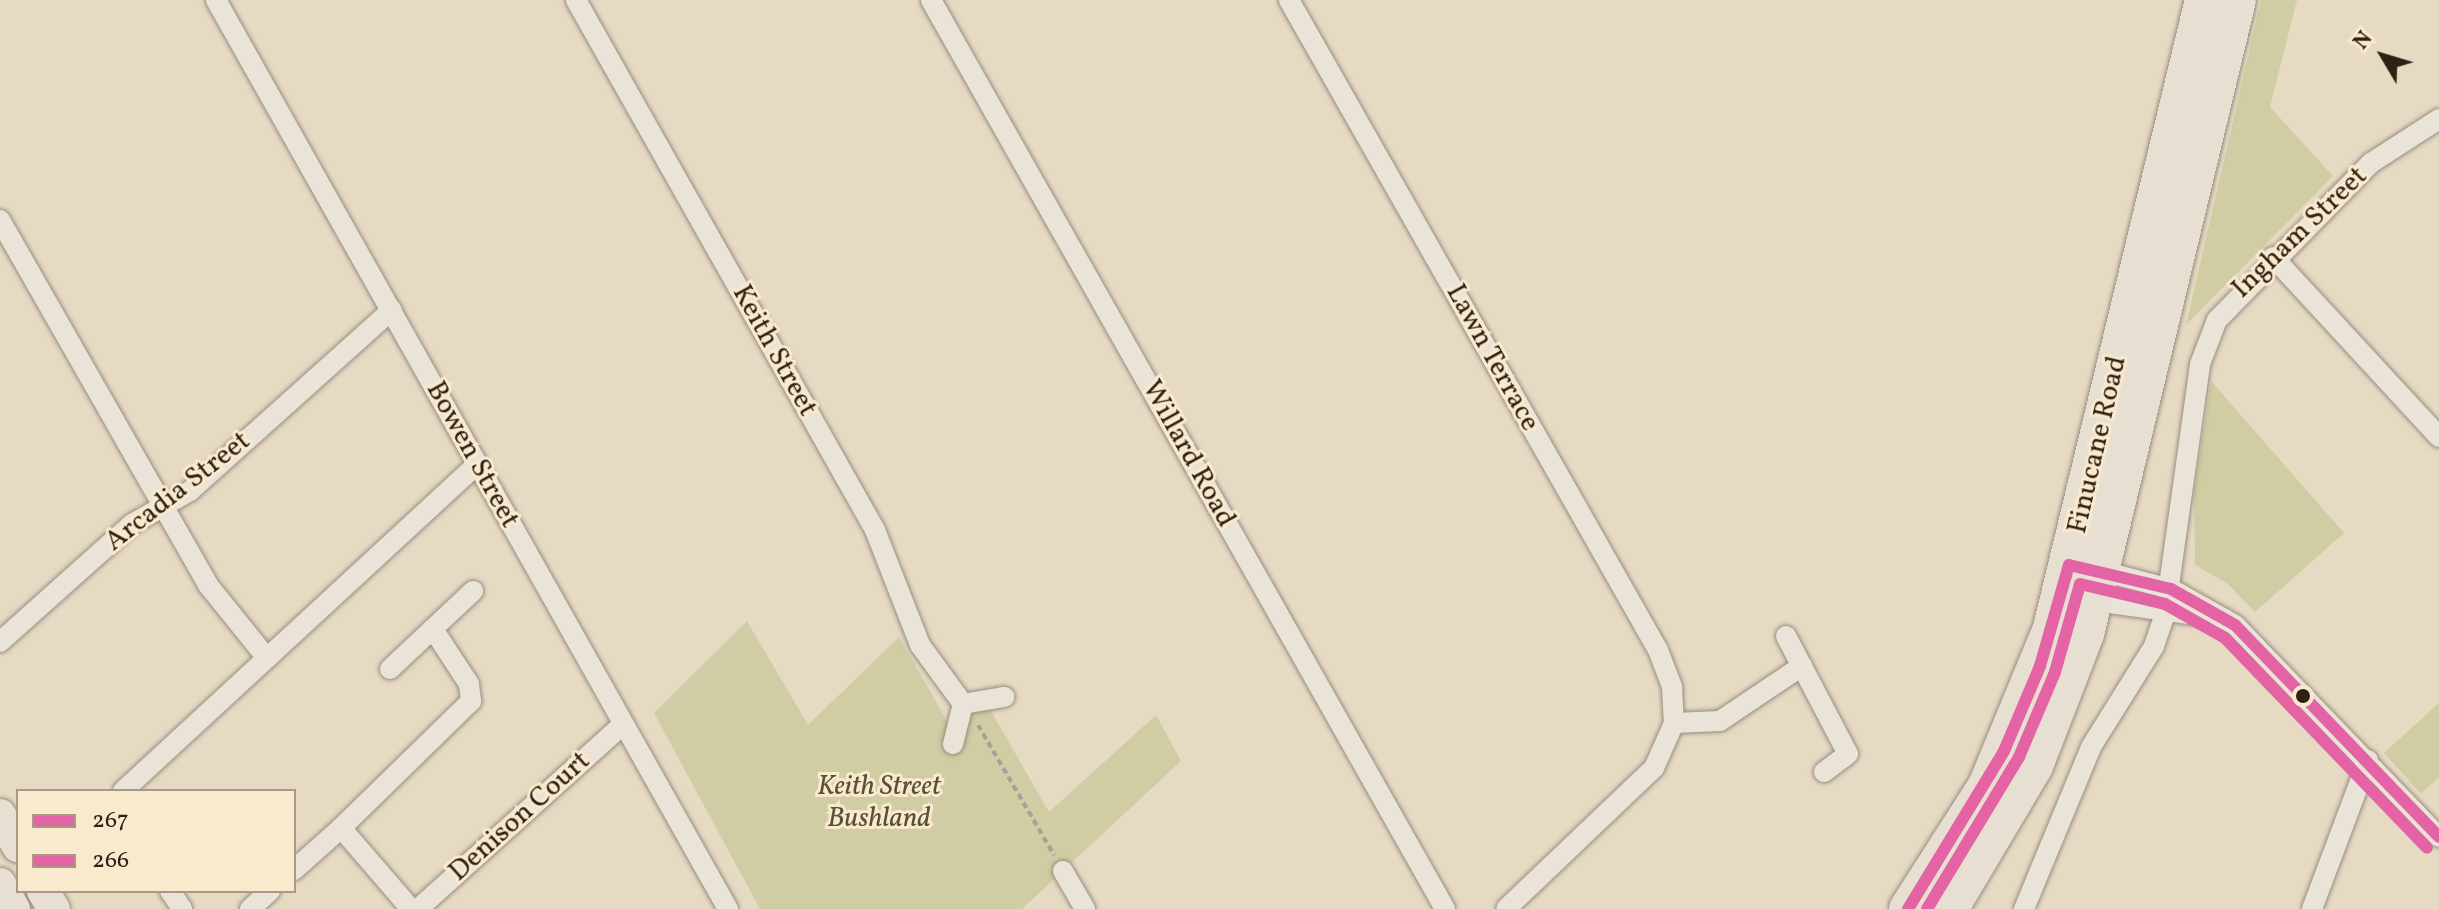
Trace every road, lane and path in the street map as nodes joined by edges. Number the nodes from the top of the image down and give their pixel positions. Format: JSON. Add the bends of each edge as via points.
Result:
{"nodes":[{"id":1,"x":216,"y":0,"type":"edge"},
{"id":2,"x":576,"y":0,"type":"edge"},
{"id":3,"x":931,"y":0,"type":"edge"},
{"id":4,"x":1289,"y":0,"type":"edge"},
{"id":5,"x":2204,"y":0,"type":"edge"},
{"id":6,"x":2237,"y":0,"type":"edge"},
{"id":7,"x":2439,"y":119,"type":"edge"},
{"id":8,"x":0,"y":220,"type":"edge"},
{"id":9,"x":2273,"y":257,"type":"junction"},
{"id":10,"x":392,"y":310,"type":"junction"},
{"id":11,"x":2439,"y":437,"type":"edge"},
{"id":12,"x":477,"y":464,"type":"junction"},
{"id":13,"x":166,"y":505,"type":"junction"},
{"id":14,"x":2082,"y":583,"type":"junction"},
{"id":15,"x":2171,"y":589,"type":"junction"},
{"id":16,"x":473,"y":591,"type":"dead end"},
{"id":17,"x":2165,"y":614,"type":"junction"},
{"id":18,"x":2225,"y":619,"type":"junction"},
{"id":19,"x":433,"y":629,"type":"junction"},
{"id":20,"x":1786,"y":636,"type":"dead end"},
{"id":21,"x":0,"y":642,"type":"edge"},
{"id":22,"x":267,"y":658,"type":"junction"},
{"id":23,"x":1802,"y":666,"type":"junction"},
{"id":24,"x":390,"y":669,"type":"dead end"},
{"id":25,"x":1004,"y":697,"type":"dead end"},
{"id":26,"x":963,"y":704,"type":"junction"},
{"id":27,"x":1674,"y":723,"type":"junction"},
{"id":28,"x":622,"y":725,"type":"junction"},
{"id":29,"x":953,"y":744,"type":"dead end"},
{"id":30,"x":2368,"y":760,"type":"junction"},
{"id":31,"x":1824,"y":772,"type":"dead end"},
{"id":32,"x":125,"y":789,"type":"edge"},
{"id":33,"x":0,"y":815,"type":"edge"},
{"id":34,"x":341,"y":828,"type":"junction"},
{"id":35,"x":2439,"y":837,"type":"edge"},
{"id":36,"x":16,"y":843,"type":"edge"},
{"id":37,"x":296,"y":868,"type":"edge"},
{"id":38,"x":1063,"y":871,"type":"joint"},
{"id":39,"x":0,"y":884,"type":"edge"},
{"id":40,"x":268,"y":893,"type":"edge"},
{"id":41,"x":1935,"y":900,"type":"edge"},
{"id":42,"x":14,"y":909,"type":"edge"},
{"id":43,"x":250,"y":909,"type":"edge"},
{"id":44,"x":411,"y":909,"type":"edge"},
{"id":45,"x":418,"y":909,"type":"edge"},
{"id":46,"x":728,"y":909,"type":"edge"},
{"id":47,"x":1085,"y":909,"type":"edge"},
{"id":48,"x":1445,"y":909,"type":"edge"},
{"id":49,"x":1506,"y":909,"type":"edge"},
{"id":50,"x":2024,"y":909,"type":"edge"},
{"id":51,"x":2312,"y":909,"type":"edge"}],
"edges":[{"from":1,"to":10,"type":"street","name":"Bowen Street"},
{"from":2,"to":26,"type":"street","name":"Keith Street","via":[[875,530],[920,645]]},
{"from":3,"to":48,"type":"street","name":"Willard Road"},
{"from":4,"to":27,"type":"street","name":"Lawn Terrace","via":[[1658,650],[1672,687]]},
{"from":5,"to":14,"type":"highway","name":"Finucane Road"},
{"from":6,"to":14,"type":"highway","name":"Finucane Road"},
{"from":7,"to":9,"type":"street","name":"Ingham Street","via":[[2371,163]]},
{"from":8,"to":13,"type":"street"},
{"from":9,"to":11,"type":"street"},
{"from":9,"to":15,"type":"street","name":"Ingham Street","via":[[2231,299],[2200,364],[2178,495]]},
{"from":10,"to":12,"type":"street","name":"Bowen Street"},
{"from":10,"to":13,"type":"street","name":"Arcadia Street"},
{"from":12,"to":22,"type":"street"},
{"from":12,"to":28,"type":"street","name":"Bowen Street"},
{"from":13,"to":21,"type":"street","name":"Arcadia Street","via":[[132,524]]},
{"from":13,"to":22,"type":"street","via":[[208,585]]},
{"from":14,"to":15,"type":"street"},
{"from":14,"to":17,"type":"street"},
{"from":14,"to":41,"type":"highway","name":"Finucane Road"},
{"from":15,"to":17,"type":"street","name":"Ingham Street"},
{"from":15,"to":18,"type":"street"},
{"from":16,"to":19,"type":"street"},
{"from":17,"to":18,"type":"street"},
{"from":17,"to":50,"type":"street","via":[[2154,646],[2091,747]]},
{"from":18,"to":30,"type":"street","via":[[2255,641]]},
{"from":19,"to":24,"type":"street"},
{"from":19,"to":34,"type":"street","via":[[469,684],[471,701]]},
{"from":20,"to":23,"type":"street"},
{"from":22,"to":32,"type":"street"},
{"from":23,"to":27,"type":"street","via":[[1720,721]]},
{"from":23,"to":31,"type":"street","via":[[1848,754]]},
{"from":25,"to":26,"type":"street"},
{"from":26,"to":29,"type":"street"},
{"from":26,"to":38,"type":"path"},
{"from":27,"to":49,"type":"street","via":[[1654,768]]},
{"from":28,"to":45,"type":"street","name":"Denison Court"},
{"from":28,"to":46,"type":"street","name":"Bowen Street"},
{"from":30,"to":35,"type":"street"},
{"from":30,"to":51,"type":"street"},
{"from":33,"to":36,"type":"main road"},
{"from":34,"to":37,"type":"street"},
{"from":34,"to":44,"type":"street"},
{"from":38,"to":47,"type":"street"},
{"from":39,"to":42,"type":"main road"},
{"from":40,"to":43,"type":"street"}]}
